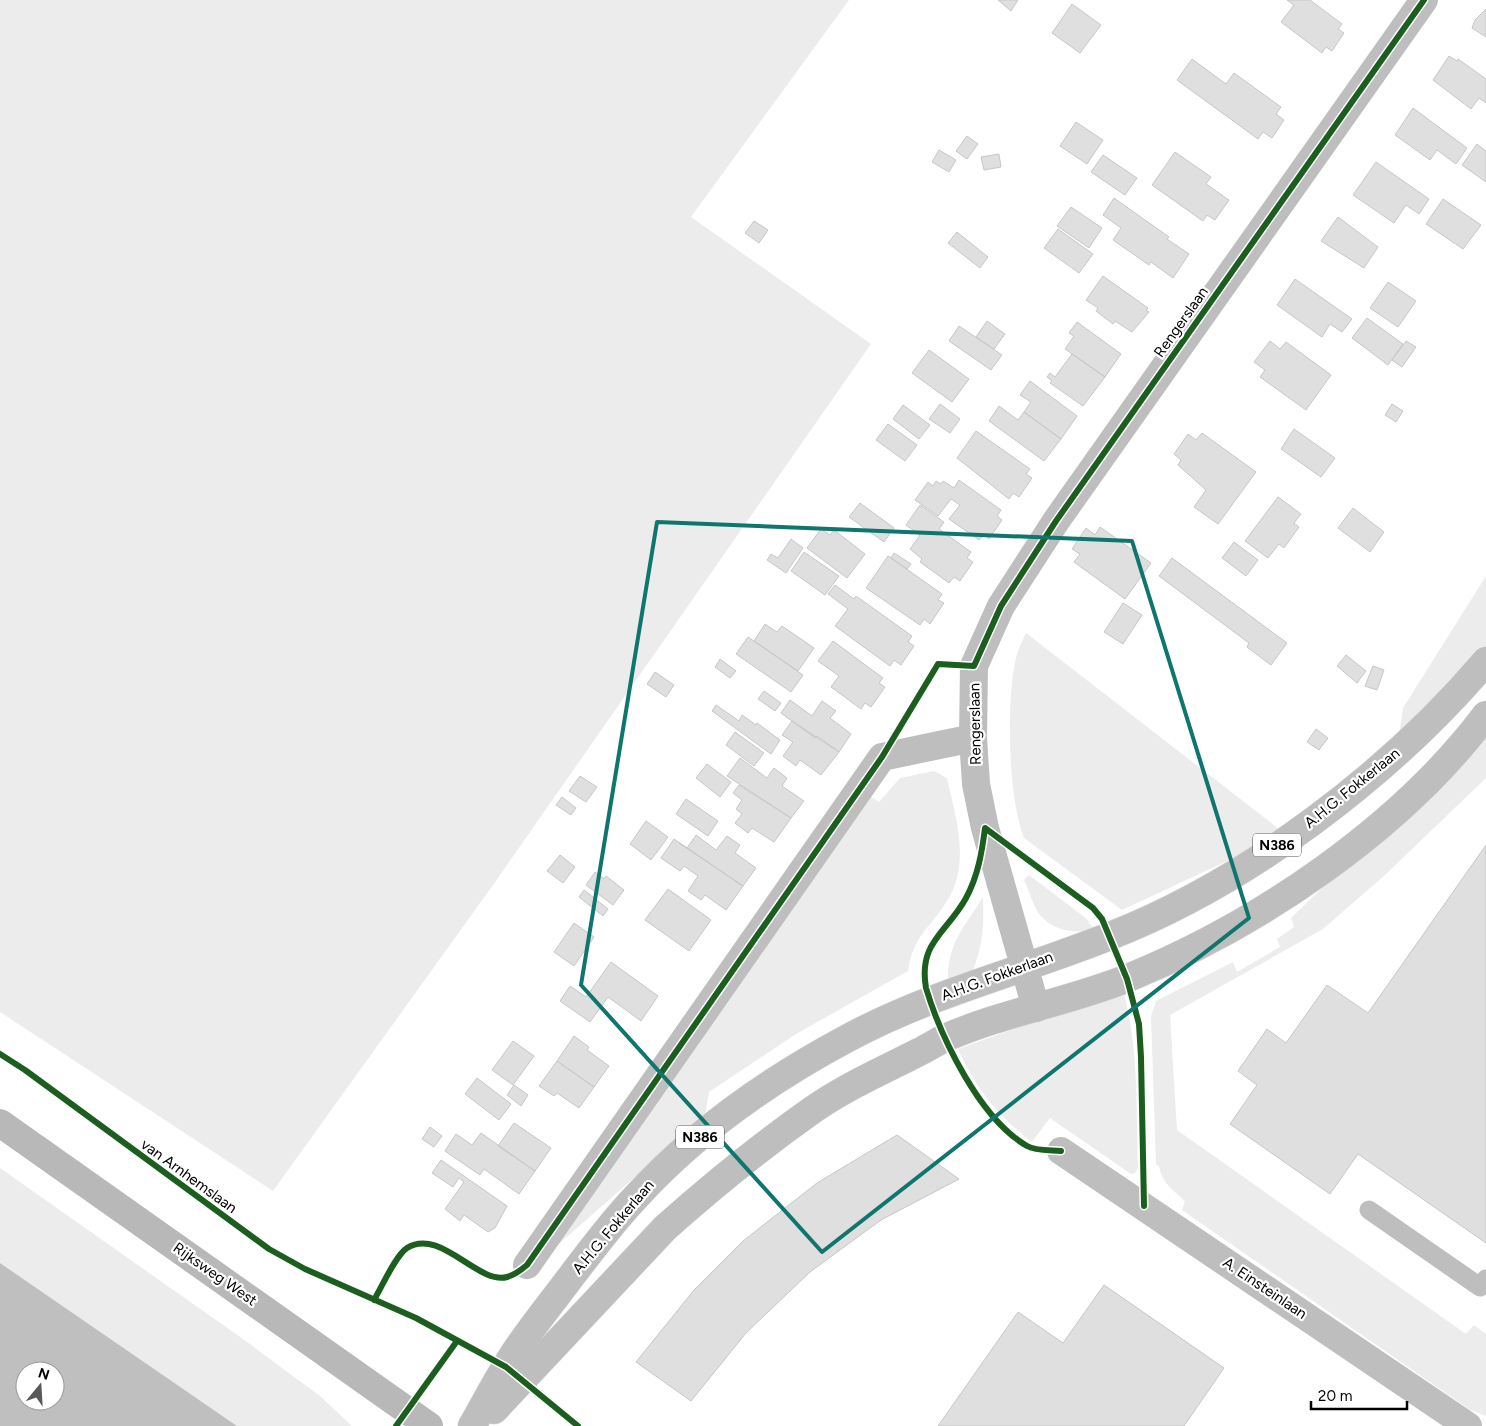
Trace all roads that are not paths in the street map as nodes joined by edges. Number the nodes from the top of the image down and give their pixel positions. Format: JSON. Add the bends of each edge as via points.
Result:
{"nodes":[{"id":1,"x":1424,"y":0,"type":"edge"},
{"id":2,"x":1486,"y":661,"type":"edge"},
{"id":3,"x":1486,"y":714,"type":"edge"},
{"id":4,"x":973,"y":738,"type":"junction"},
{"id":5,"x":1026,"y":965,"type":"junction"},
{"id":6,"x":1036,"y":1008,"type":"junction"},
{"id":7,"x":0,"y":1123,"type":"edge"},
{"id":8,"x":1061,"y":1151,"type":"dead end"},
{"id":9,"x":1369,"y":1210,"type":"dead end"},
{"id":10,"x":527,"y":1265,"type":"dead end"},
{"id":11,"x":1486,"y":1279,"type":"edge"},
{"id":12,"x":429,"y":1426,"type":"edge"},
{"id":13,"x":472,"y":1426,"type":"edge"},
{"id":14,"x":480,"y":1426,"type":"edge"},
{"id":15,"x":1468,"y":1426,"type":"edge"}],
"edges":[{"from":1,"to":4,"type":"main road","name":"Rengerslaan","via":[[1056,521],[1001,606],[974,666]]},
{"from":2,"to":5,"type":"main road","name":"A.H.G. Fokkerlaan","number":"N386","via":[[1440,712],[1390,757],[1302,828],[1254,860],[1140,923]]},
{"from":3,"to":6,"type":"main road","via":[[1449,759],[1401,805],[1351,848],[1274,904],[1237,926],[1127,979]]},
{"from":4,"to":5,"type":"main road","name":"Rengerslaan","via":[[976,784],[985,828]]},
{"from":4,"to":10,"type":"main road","via":[[882,757]]},
{"from":5,"to":6,"type":"main road","name":"Rengerslaan"},
{"from":5,"to":13,"type":"main road","name":"A.H.G. Fokkerlaan","number":"N386","via":[[930,1001],[851,1036],[767,1088],[690,1144],[634,1198],[586,1256],[522,1342]]},
{"from":6,"to":14,"type":"main road","via":[[946,1038],[864,1078],[811,1110],[665,1228]]},
{"from":7,"to":12,"type":"main road","name":"Rijksweg West"},
{"from":8,"to":15,"type":"main road","name":"A. Einsteinlaan"},
{"from":9,"to":11,"type":"lane","via":[[1480,1287]]}]}
